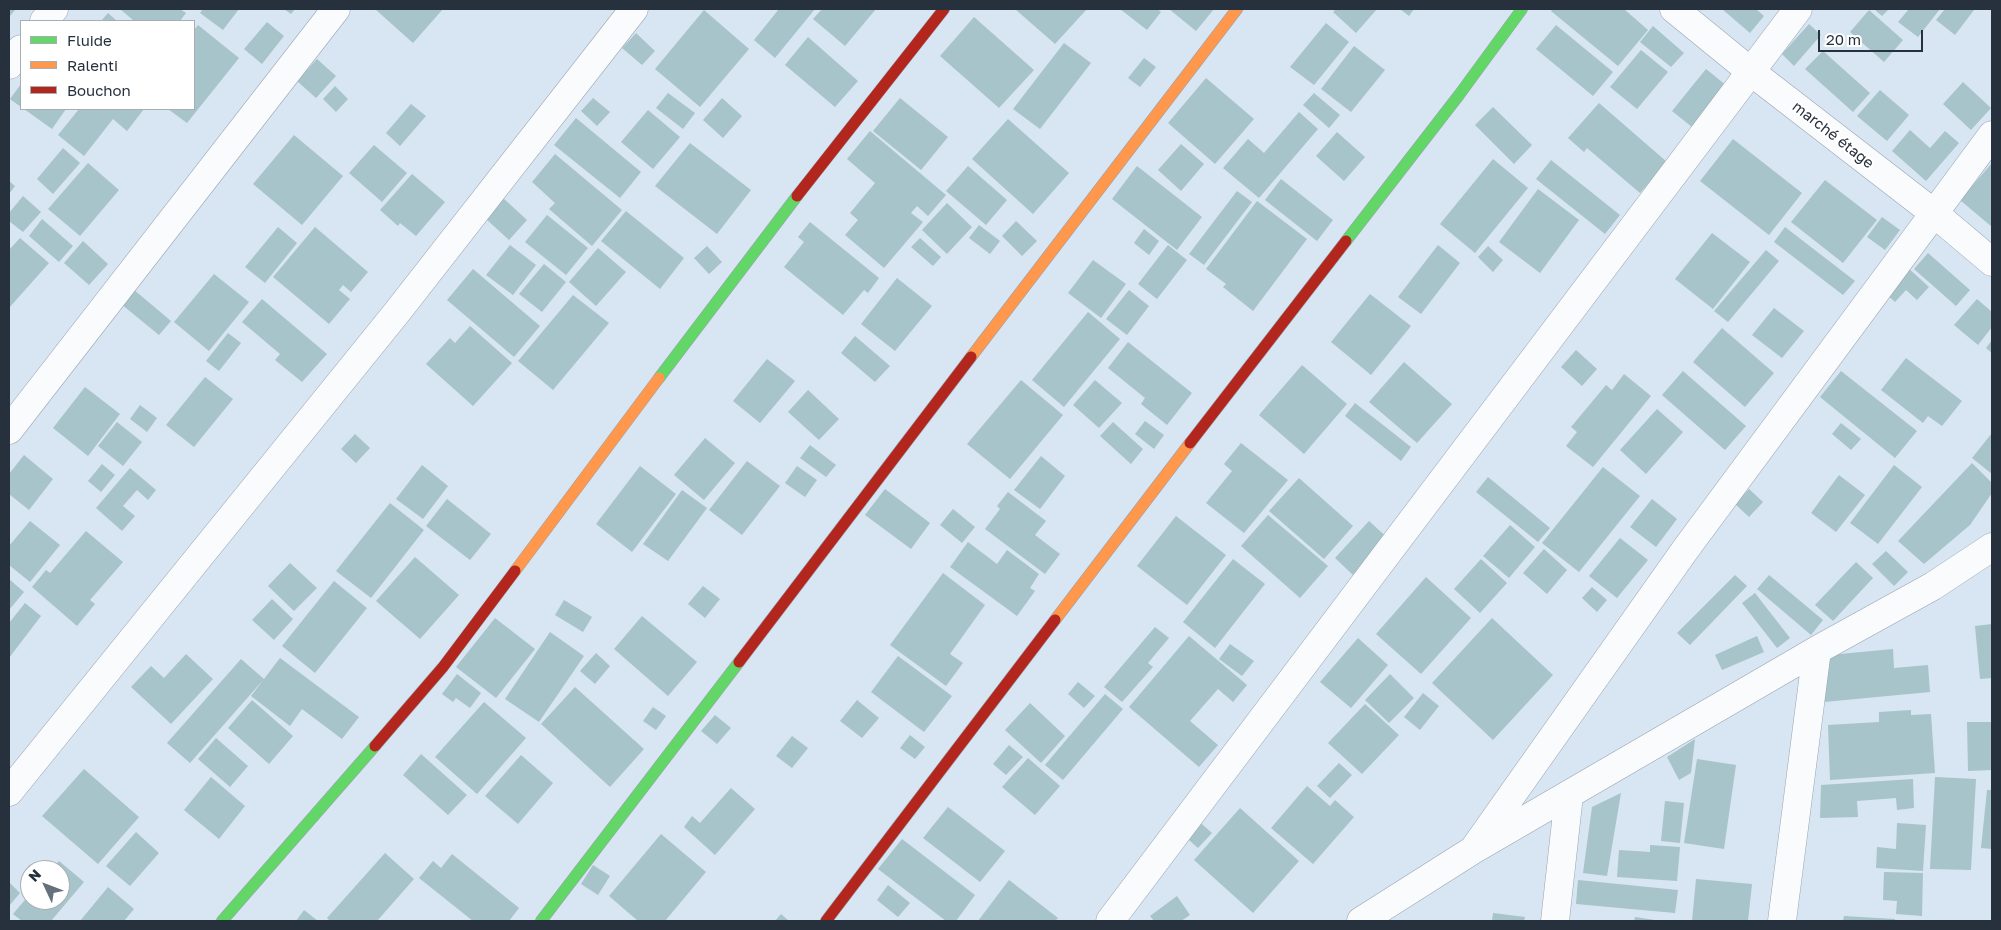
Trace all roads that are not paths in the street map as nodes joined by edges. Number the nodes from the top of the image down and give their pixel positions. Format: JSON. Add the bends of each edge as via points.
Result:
{"nodes":[{"id":1,"x":54,"y":9,"type":"edge"},
{"id":2,"x":336,"y":9,"type":"edge"},
{"id":3,"x":634,"y":9,"type":"edge"},
{"id":4,"x":944,"y":9,"type":"edge"},
{"id":5,"x":1237,"y":9,"type":"edge"},
{"id":6,"x":1522,"y":9,"type":"edge"},
{"id":7,"x":1674,"y":9,"type":"edge"},
{"id":8,"x":1798,"y":9,"type":"edge"},
{"id":9,"x":45,"y":20,"type":"edge"},
{"id":10,"x":20,"y":50,"type":"edge"},
{"id":11,"x":9,"y":65,"type":"edge"},
{"id":12,"x":1750,"y":71,"type":"junction"},
{"id":13,"x":1992,"y":135,"type":"edge"},
{"id":14,"x":1935,"y":214,"type":"junction"},
{"id":15,"x":1992,"y":262,"type":"edge"},
{"id":16,"x":9,"y":430,"type":"edge"},
{"id":17,"x":1992,"y":547,"type":"edge"},
{"id":18,"x":1817,"y":650,"type":"junction"},
{"id":19,"x":9,"y":792,"type":"edge"},
{"id":20,"x":1569,"y":795,"type":"junction"},
{"id":21,"x":1473,"y":850,"type":"junction"},
{"id":22,"x":222,"y":921,"type":"edge"},
{"id":23,"x":541,"y":921,"type":"edge"},
{"id":24,"x":826,"y":921,"type":"edge"},
{"id":25,"x":1110,"y":921,"type":"edge"},
{"id":26,"x":1361,"y":921,"type":"edge"},
{"id":27,"x":1555,"y":921,"type":"edge"},
{"id":28,"x":1782,"y":921,"type":"edge"}],
"edges":[{"from":1,"to":9,"type":"street"},
{"from":2,"to":16,"type":"street"},
{"from":3,"to":19,"type":"street","via":[[398,311]]},
{"from":4,"to":22,"type":"street","via":[[788,207],[443,667]]},
{"from":5,"to":23,"type":"street"},
{"from":6,"to":24,"type":"street"},
{"from":7,"to":12,"type":"street","name":"marché étage"},
{"from":8,"to":12,"type":"street"},
{"from":10,"to":11,"type":"street"},
{"from":12,"to":14,"type":"street","name":"marché étage"},
{"from":12,"to":25,"type":"street"},
{"from":13,"to":14,"type":"street"},
{"from":14,"to":15,"type":"street","name":"marché étage"},
{"from":14,"to":21,"type":"street","via":[[1685,550]]},
{"from":17,"to":18,"type":"street","via":[[1933,586]]},
{"from":18,"to":20,"type":"street"},
{"from":18,"to":28,"type":"street"},
{"from":20,"to":21,"type":"street"},
{"from":20,"to":27,"type":"street"},
{"from":21,"to":26,"type":"street"}]}
